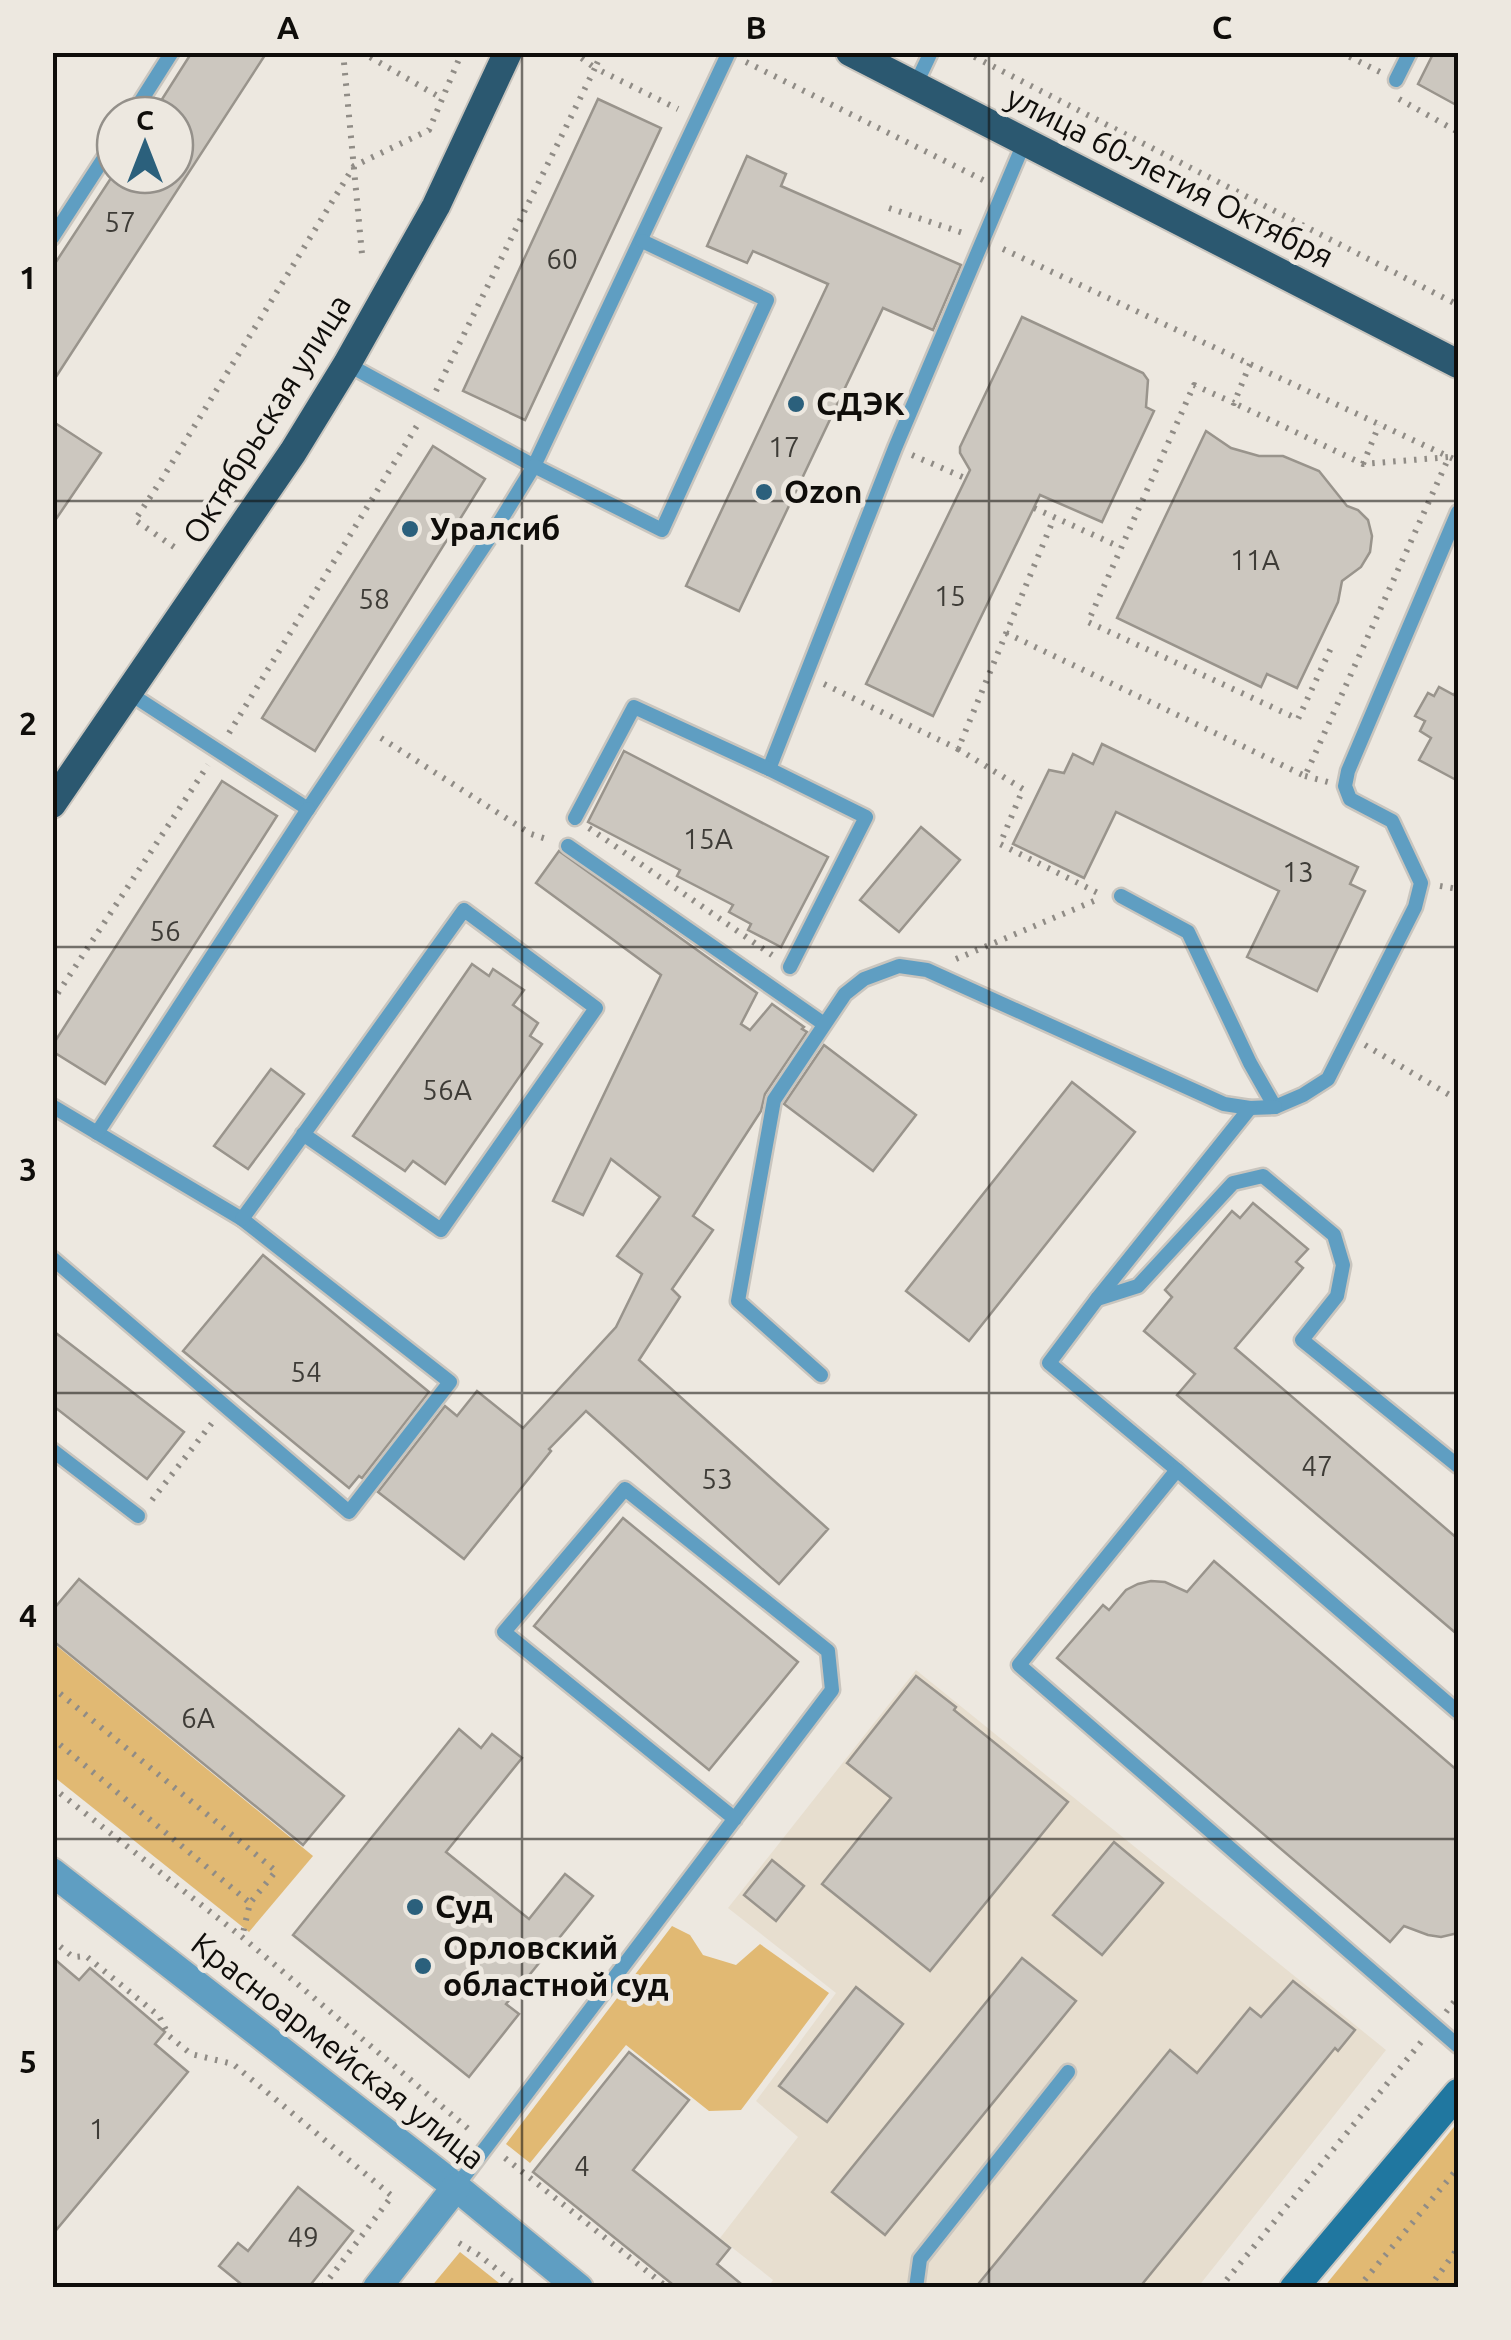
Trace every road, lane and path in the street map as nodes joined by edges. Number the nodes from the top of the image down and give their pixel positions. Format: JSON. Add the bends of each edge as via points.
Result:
{"nodes":[{"id":1,"x":172,"y":52,"type":"edge"},
{"id":2,"x":343,"y":52,"type":"edge"},
{"id":3,"x":361,"y":52,"type":"edge"},
{"id":4,"x":462,"y":52,"type":"edge"},
{"id":5,"x":508,"y":52,"type":"edge"},
{"id":6,"x":573,"y":52,"type":"edge"},
{"id":7,"x":602,"y":52,"type":"edge"},
{"id":8,"x":850,"y":52,"type":"edge"},
{"id":9,"x":931,"y":52,"type":"edge"},
{"id":10,"x":965,"y":52,"type":"edge"},
{"id":11,"x":1340,"y":52,"type":"edge"},
{"id":12,"x":1410,"y":52,"type":"edge"},
{"id":13,"x":729,"y":53,"type":"edge"},
{"id":14,"x":595,"y":68,"type":"junction"},
{"id":15,"x":1396,"y":80,"type":"junction"},
{"id":16,"x":915,"y":86,"type":"junction"},
{"id":17,"x":145,"y":95,"type":"edge"},
{"id":18,"x":443,"y":100,"type":"junction"},
{"id":19,"x":698,"y":119,"type":"junction"},
{"id":20,"x":1458,"y":132,"type":"edge"},
{"id":21,"x":1024,"y":143,"type":"junction"},
{"id":22,"x":354,"y":166,"type":"junction"},
{"id":23,"x":95,"y":172,"type":"edge"},
{"id":24,"x":1004,"y":190,"type":"junction"},
{"id":25,"x":889,"y":208,"type":"dead end"},
{"id":26,"x":52,"y":238,"type":"edge"},
{"id":27,"x":982,"y":240,"type":"junction"},
{"id":28,"x":642,"y":241,"type":"junction"},
{"id":29,"x":362,"y":254,"type":"dead end"},
{"id":30,"x":1458,"y":305,"type":"edge"},
{"id":31,"x":347,"y":364,"type":"junction"},
{"id":32,"x":1250,"y":364,"type":"junction"},
{"id":33,"x":1458,"y":364,"type":"edge"},
{"id":34,"x":1234,"y":403,"type":"junction"},
{"id":35,"x":428,"y":409,"type":"junction"},
{"id":36,"x":1379,"y":424,"type":"junction"},
{"id":37,"x":895,"y":448,"type":"junction"},
{"id":38,"x":1449,"y":457,"type":"junction"},
{"id":39,"x":1458,"y":461,"type":"edge"},
{"id":40,"x":1363,"y":464,"type":"junction"},
{"id":41,"x":534,"y":466,"type":"junction"},
{"id":42,"x":966,"y":478,"type":"dead end"},
{"id":43,"x":1034,"y":508,"type":"dead end"},
{"id":44,"x":1458,"y":512,"type":"edge"},
{"id":45,"x":1054,"y":518,"type":"junction"},
{"id":46,"x":174,"y":547,"type":"dead end"},
{"id":47,"x":1120,"y":547,"type":"junction"},
{"id":48,"x":1006,"y":633,"type":"junction"},
{"id":49,"x":1332,"y":648,"type":"dead end"},
{"id":50,"x":806,"y":676,"type":"junction"},
{"id":51,"x":129,"y":694,"type":"junction"},
{"id":52,"x":363,"y":727,"type":"junction"},
{"id":53,"x":958,"y":749,"type":"junction"},
{"id":54,"x":218,"y":751,"type":"junction"},
{"id":55,"x":769,"y":768,"type":"junction"},
{"id":56,"x":52,"y":804,"type":"edge"},
{"id":57,"x":308,"y":809,"type":"junction"},
{"id":58,"x":575,"y":818,"type":"joint"},
{"id":59,"x":568,"y":846,"type":"joint"},
{"id":60,"x":1122,"y":896,"type":"dead end"},
{"id":61,"x":790,"y":967,"type":"joint"},
{"id":62,"x":927,"y":970,"type":"junction"},
{"id":63,"x":52,"y":1002,"type":"edge"},
{"id":64,"x":824,"y":1024,"type":"junction"},
{"id":65,"x":1350,"y":1036,"type":"junction"},
{"id":66,"x":1458,"y":1100,"type":"edge"},
{"id":67,"x":52,"y":1106,"type":"edge"},
{"id":68,"x":1275,"y":1107,"type":"junction"},
{"id":69,"x":1250,"y":1108,"type":"junction"},
{"id":70,"x":97,"y":1133,"type":"junction"},
{"id":71,"x":303,"y":1134,"type":"junction"},
{"id":72,"x":242,"y":1220,"type":"junction"},
{"id":73,"x":52,"y":1258,"type":"edge"},
{"id":74,"x":1097,"y":1299,"type":"junction"},
{"id":75,"x":820,"y":1375,"type":"dead end"},
{"id":76,"x":226,"y":1406,"type":"junction"},
{"id":77,"x":52,"y":1450,"type":"edge"},
{"id":78,"x":1458,"y":1466,"type":"edge"},
{"id":79,"x":1176,"y":1470,"type":"junction"},
{"id":80,"x":138,"y":1516,"type":"joint"},
{"id":81,"x":52,"y":1687,"type":"edge"},
{"id":82,"x":1458,"y":1712,"type":"edge"},
{"id":83,"x":52,"y":1738,"type":"edge"},
{"id":84,"x":52,"y":1787,"type":"edge"},
{"id":85,"x":734,"y":1819,"type":"junction"},
{"id":86,"x":52,"y":1872,"type":"edge"},
{"id":87,"x":250,"y":1902,"type":"junction"},
{"id":88,"x":242,"y":1938,"type":"junction"},
{"id":89,"x":52,"y":1940,"type":"edge"},
{"id":90,"x":1458,"y":1998,"type":"edge"},
{"id":91,"x":1434,"y":2025,"type":"junction"},
{"id":92,"x":1458,"y":2046,"type":"edge"},
{"id":93,"x":1068,"y":2072,"type":"dead end"},
{"id":94,"x":1458,"y":2093,"type":"edge"},
{"id":95,"x":489,"y":2145,"type":"junction"},
{"id":96,"x":1458,"y":2168,"type":"edge"},
{"id":97,"x":456,"y":2188,"type":"junction"},
{"id":98,"x":459,"y":2243,"type":"dead end"},
{"id":99,"x":1458,"y":2248,"type":"edge"},
{"id":100,"x":322,"y":2288,"type":"edge"},
{"id":101,"x":378,"y":2288,"type":"edge"},
{"id":102,"x":520,"y":2288,"type":"edge"},
{"id":103,"x":578,"y":2288,"type":"edge"},
{"id":104,"x":668,"y":2288,"type":"edge"},
{"id":105,"x":916,"y":2288,"type":"edge"},
{"id":106,"x":1220,"y":2288,"type":"edge"},
{"id":107,"x":1294,"y":2288,"type":"edge"},
{"id":108,"x":1358,"y":2288,"type":"edge"},
{"id":109,"x":1429,"y":2288,"type":"edge"}],
"edges":[{"from":1,"to":17,"type":"lane"},
{"from":2,"to":22,"type":"path"},
{"from":3,"to":18,"type":"path"},
{"from":4,"to":18,"type":"path"},
{"from":5,"to":31,"type":"main road","name":"Октябрьская улица","via":[[436,206]]},
{"from":6,"to":14,"type":"path"},
{"from":7,"to":14,"type":"path"},
{"from":8,"to":16,"type":"main road","name":"улица 60-летия Октября"},
{"from":9,"to":16,"type":"lane"},
{"from":10,"to":30,"type":"path"},
{"from":11,"to":15,"type":"path"},
{"from":12,"to":15,"type":"lane"},
{"from":13,"to":19,"type":"lane"},
{"from":13,"to":24,"type":"path"},
{"from":14,"to":19,"type":"path"},
{"from":14,"to":35,"type":"path"},
{"from":15,"to":20,"type":"path","via":[[1400,100]]},
{"from":16,"to":21,"type":"main road","name":"улица 60-летия Октября"},
{"from":18,"to":22,"type":"path","via":[[429,130]]},
{"from":19,"to":28,"type":"lane"},
{"from":21,"to":24,"type":"lane"},
{"from":21,"to":33,"type":"main road","name":"улица 60-летия Октября"},
{"from":22,"to":29,"type":"path"},
{"from":22,"to":46,"type":"path","via":[[134,520]]},
{"from":23,"to":26,"type":"lane"},
{"from":24,"to":27,"type":"lane"},
{"from":25,"to":27,"type":"path"},
{"from":27,"to":32,"type":"path"},
{"from":27,"to":37,"type":"lane"},
{"from":28,"to":41,"type":"lane"},
{"from":28,"to":41,"type":"lane","via":[[767,300],[662,530]]},
{"from":31,"to":35,"type":"lane"},
{"from":31,"to":51,"type":"main road","name":"Октябрьская улица"},
{"from":32,"to":34,"type":"path"},
{"from":32,"to":36,"type":"path"},
{"from":34,"to":40,"type":"path"},
{"from":34,"to":47,"type":"path","via":[[1194,385]]},
{"from":35,"to":41,"type":"lane"},
{"from":35,"to":54,"type":"path"},
{"from":36,"to":38,"type":"path"},
{"from":36,"to":40,"type":"path"},
{"from":37,"to":42,"type":"path"},
{"from":37,"to":50,"type":"lane"},
{"from":38,"to":39,"type":"path"},
{"from":38,"to":40,"type":"path"},
{"from":38,"to":48,"type":"path","via":[[1305,776]]},
{"from":41,"to":52,"type":"lane"},
{"from":43,"to":45,"type":"path"},
{"from":44,"to":65,"type":"lane","via":[[1348,771],[1350,799],[1392,821],[1421,883]]},
{"from":45,"to":47,"type":"path"},
{"from":45,"to":48,"type":"path"},
{"from":47,"to":49,"type":"path","via":[[1088,622],[1298,719]]},
{"from":48,"to":53,"type":"path"},
{"from":50,"to":53,"type":"path"},
{"from":50,"to":55,"type":"lane"},
{"from":51,"to":54,"type":"lane"},
{"from":51,"to":56,"type":"main road","name":"Октябрьская улица","via":[[67,772]]},
{"from":52,"to":57,"type":"lane"},
{"from":52,"to":59,"type":"path","via":[[531,834]]},
{"from":53,"to":62,"type":"path","via":[[1024,789],[1000,844],[1106,896]]},
{"from":54,"to":57,"type":"lane"},
{"from":54,"to":63,"type":"path"},
{"from":55,"to":58,"type":"lane","via":[[634,708]]},
{"from":55,"to":61,"type":"lane","via":[[866,817]]},
{"from":57,"to":70,"type":"lane"},
{"from":58,"to":61,"type":"path"},
{"from":59,"to":64,"type":"lane"},
{"from":60,"to":68,"type":"lane","via":[[1188,932]]},
{"from":62,"to":64,"type":"lane","via":[[899,966],[864,979]]},
{"from":62,"to":69,"type":"lane","via":[[1224,1104]]},
{"from":64,"to":75,"type":"lane","via":[[774,1100],[738,1301]]},
{"from":65,"to":66,"type":"path"},
{"from":65,"to":68,"type":"lane","via":[[1328,1078]]},
{"from":67,"to":70,"type":"lane"},
{"from":68,"to":69,"type":"lane"},
{"from":69,"to":74,"type":"lane"},
{"from":70,"to":72,"type":"lane"},
{"from":71,"to":71,"type":"lane","via":[[464,910],[596,1008],[441,1230]]},
{"from":71,"to":72,"type":"lane"},
{"from":72,"to":76,"type":"lane","via":[[450,1382],[349,1512]]},
{"from":73,"to":76,"type":"lane"},
{"from":74,"to":78,"type":"lane","via":[[1138,1286],[1233,1183],[1263,1176],[1334,1234],[1342,1265],[1338,1296],[1302,1340]]},
{"from":74,"to":79,"type":"lane","via":[[1049,1364]]},
{"from":76,"to":80,"type":"path"},
{"from":77,"to":80,"type":"lane"},
{"from":79,"to":82,"type":"lane"},
{"from":79,"to":91,"type":"lane","via":[[1019,1665]]},
{"from":81,"to":87,"type":"path","via":[[276,1871]]},
{"from":83,"to":87,"type":"path"},
{"from":84,"to":88,"type":"path"},
{"from":85,"to":85,"type":"lane","via":[[832,1690],[828,1651],[625,1489],[504,1632]]},
{"from":85,"to":95,"type":"lane"},
{"from":86,"to":97,"type":"street","name":"Красноармейская улица"},
{"from":87,"to":88,"type":"path"},
{"from":88,"to":95,"type":"path"},
{"from":89,"to":100,"type":"path","via":[[73,1957],[86,1956],[159,2016],[191,2054],[233,2064],[392,2196]]},
{"from":90,"to":91,"type":"path"},
{"from":91,"to":92,"type":"lane"},
{"from":91,"to":106,"type":"path"},
{"from":93,"to":105,"type":"lane","via":[[920,2260]]},
{"from":94,"to":107,"type":"main road"},
{"from":95,"to":97,"type":"lane"},
{"from":95,"to":104,"type":"path"},
{"from":96,"to":108,"type":"path"},
{"from":97,"to":101,"type":"street"},
{"from":97,"to":103,"type":"street","name":"Красноармейская улица"},
{"from":98,"to":102,"type":"path"},
{"from":99,"to":109,"type":"path"}]}
